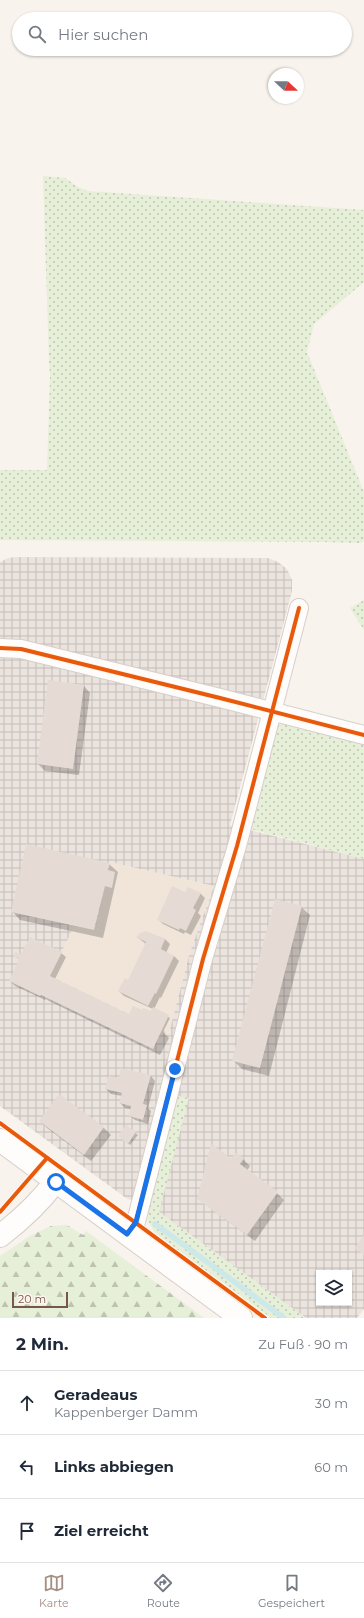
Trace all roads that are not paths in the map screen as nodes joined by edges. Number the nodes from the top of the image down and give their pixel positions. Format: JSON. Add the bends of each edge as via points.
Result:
{"nodes":[{"id":1,"x":299,"y":608,"type":"dead end"},
{"id":2,"x":0,"y":648,"type":"edge"},
{"id":3,"x":273,"y":711,"type":"junction"},
{"id":4,"x":364,"y":735,"type":"edge"},
{"id":5,"x":0,"y":1140,"type":"edge"},
{"id":6,"x":56,"y":1182,"type":"junction"},
{"id":7,"x":127,"y":1234,"type":"junction"},
{"id":8,"x":0,"y":1236,"type":"edge"},
{"id":9,"x":241,"y":1318,"type":"edge"}],
"edges":[{"from":1,"to":3,"type":"street"},
{"from":2,"to":3,"type":"street","via":[[21,649]]},
{"from":3,"to":4,"type":"street"},
{"from":3,"to":7,"type":"street","via":[[238,846],[203,959],[136,1222]]},
{"from":5,"to":6,"type":"main road"},
{"from":6,"to":7,"type":"main road"},
{"from":6,"to":8,"type":"main road","via":[[17,1223]]},
{"from":7,"to":9,"type":"main road"}]}
